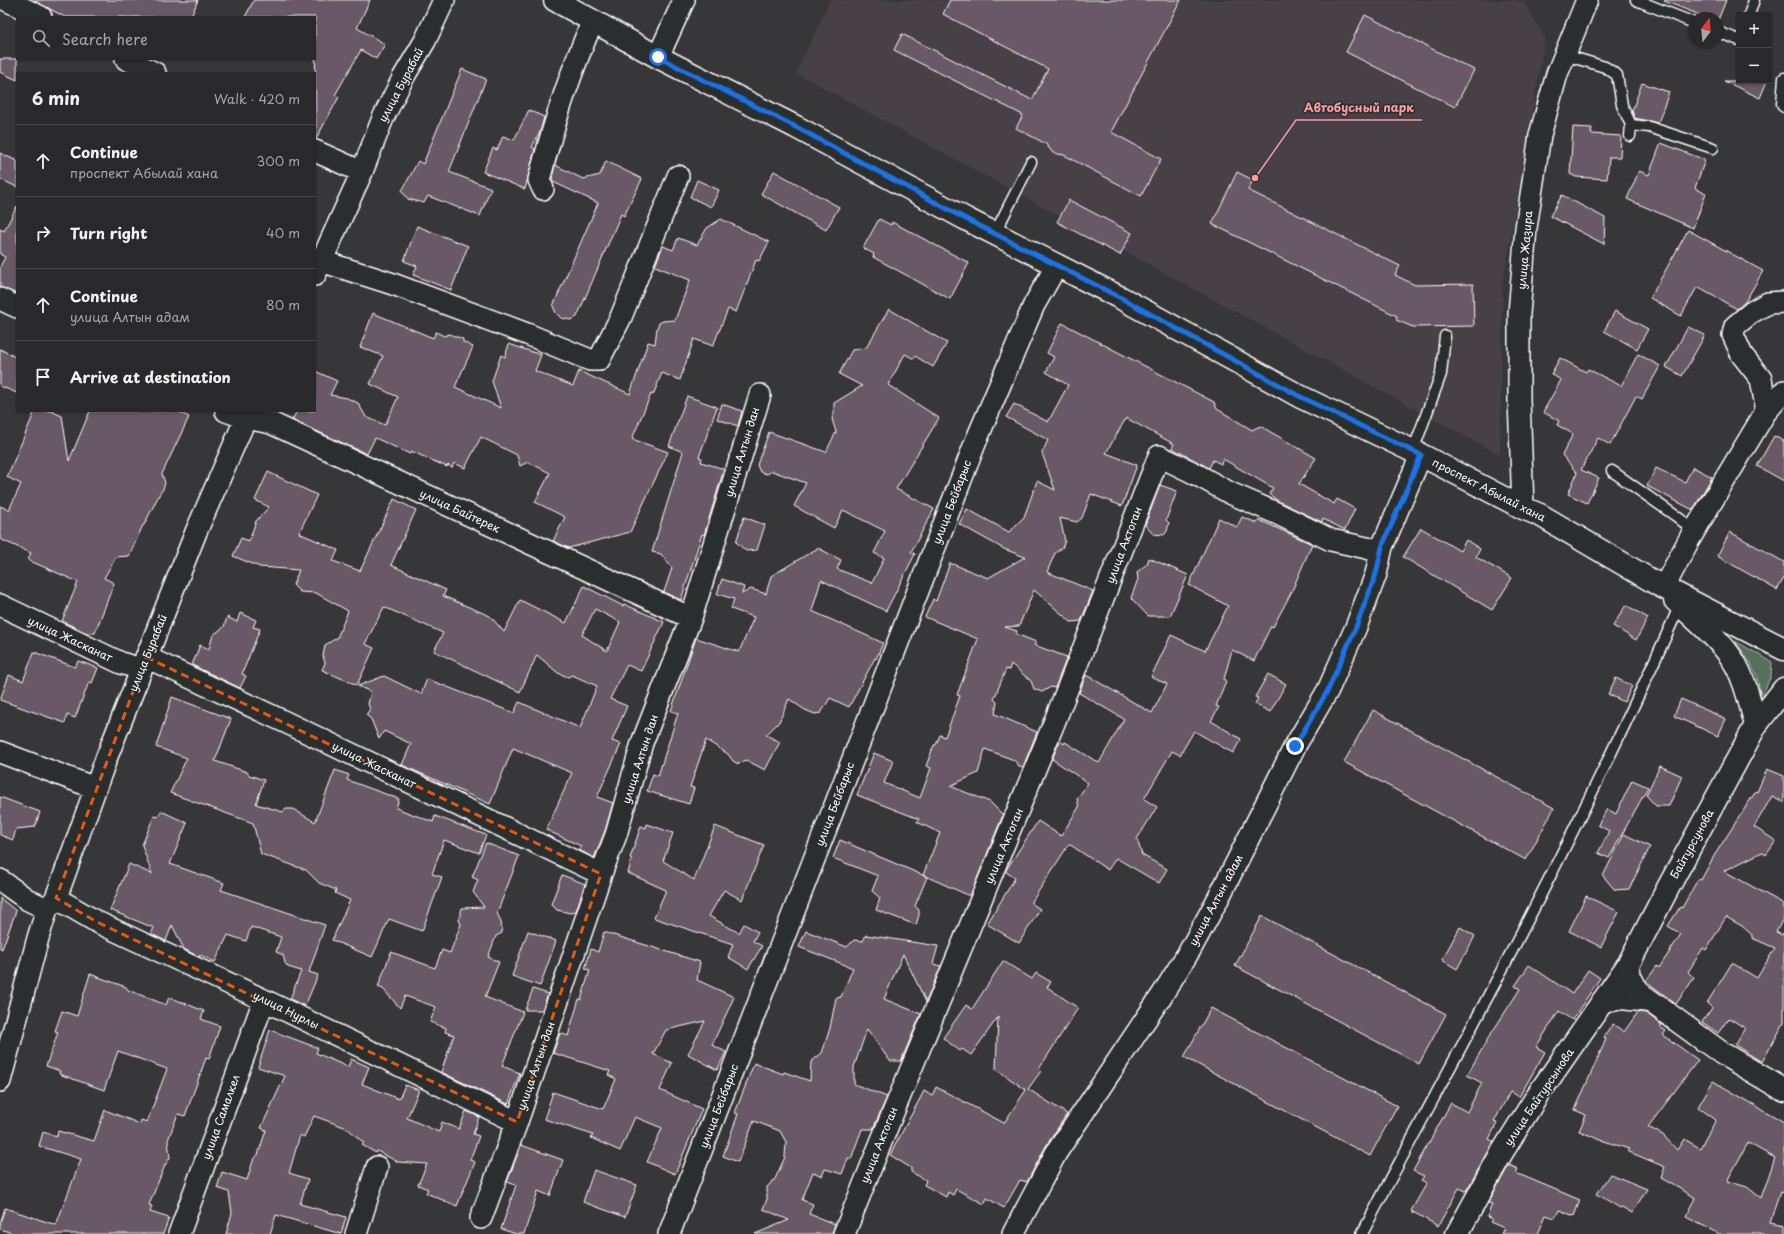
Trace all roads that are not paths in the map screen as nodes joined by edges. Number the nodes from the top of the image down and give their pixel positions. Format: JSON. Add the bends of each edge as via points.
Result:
{"nodes":[{"id":1,"x":6,"y":0,"type":"edge"},
{"id":2,"x":444,"y":0,"type":"edge"},
{"id":3,"x":555,"y":0,"type":"edge"},
{"id":4,"x":684,"y":0,"type":"edge"},
{"id":5,"x":1587,"y":0,"type":"edge"},
{"id":6,"x":1636,"y":0,"type":"edge"},
{"id":7,"x":1754,"y":0,"type":"edge"},
{"id":8,"x":1749,"y":12,"type":"edge"},
{"id":9,"x":38,"y":16,"type":"edge"},
{"id":10,"x":593,"y":21,"type":"junction"},
{"id":11,"x":1688,"y":21,"type":"edge"},
{"id":12,"x":1724,"y":34,"type":"edge"},
{"id":13,"x":1736,"y":39,"type":"edge"},
{"id":14,"x":1565,"y":55,"type":"junction"},
{"id":15,"x":658,"y":57,"type":"junction"},
{"id":16,"x":128,"y":60,"type":"edge"},
{"id":17,"x":153,"y":72,"type":"edge"},
{"id":18,"x":1784,"y":78,"type":"edge"},
{"id":19,"x":1784,"y":107,"type":"edge"},
{"id":20,"x":1631,"y":125,"type":"junction"},
{"id":21,"x":1630,"y":136,"type":"dead end"},
{"id":22,"x":1713,"y":148,"type":"dead end"},
{"id":23,"x":316,"y":151,"type":"edge"},
{"id":24,"x":1031,"y":162,"type":"dead end"},
{"id":25,"x":362,"y":172,"type":"junction"},
{"id":26,"x":678,"y":176,"type":"dead end"},
{"id":27,"x":543,"y":189,"type":"dead end"},
{"id":28,"x":995,"y":233,"type":"junction"},
{"id":29,"x":1057,"y":265,"type":"junction"},
{"id":30,"x":318,"y":268,"type":"edge"},
{"id":31,"x":0,"y":299,"type":"edge"},
{"id":32,"x":1784,"y":302,"type":"edge"},
{"id":33,"x":16,"y":307,"type":"edge"},
{"id":34,"x":1446,"y":336,"type":"dead end"},
{"id":35,"x":1784,"y":391,"type":"edge"},
{"id":36,"x":760,"y":395,"type":"dead end"},
{"id":37,"x":231,"y":412,"type":"edge"},
{"id":38,"x":1765,"y":413,"type":"junction"},
{"id":39,"x":247,"y":415,"type":"edge"},
{"id":40,"x":1417,"y":453,"type":"junction"},
{"id":41,"x":1612,"y":471,"type":"dead end"},
{"id":42,"x":1524,"y":508,"type":"junction"},
{"id":43,"x":1694,"y":532,"type":"junction"},
{"id":44,"x":1382,"y":547,"type":"junction"},
{"id":45,"x":1661,"y":586,"type":"junction"},
{"id":46,"x":1680,"y":605,"type":"junction"},
{"id":47,"x":0,"y":606,"type":"edge"},
{"id":48,"x":691,"y":618,"type":"junction"},
{"id":49,"x":1784,"y":649,"type":"edge"},
{"id":50,"x":144,"y":663,"type":"junction"},
{"id":51,"x":1784,"y":689,"type":"edge"},
{"id":52,"x":1756,"y":725,"type":"junction"},
{"id":53,"x":0,"y":752,"type":"edge"},
{"id":54,"x":95,"y":788,"type":"junction"},
{"id":55,"x":601,"y":874,"type":"junction"},
{"id":56,"x":0,"y":880,"type":"edge"},
{"id":57,"x":51,"y":904,"type":"junction"},
{"id":58,"x":1628,"y":965,"type":"junction"},
{"id":59,"x":264,"y":1000,"type":"junction"},
{"id":60,"x":1650,"y":1001,"type":"junction"},
{"id":61,"x":1603,"y":1002,"type":"junction"},
{"id":62,"x":0,"y":1081,"type":"edge"},
{"id":63,"x":1784,"y":1090,"type":"edge"},
{"id":64,"x":517,"y":1122,"type":"junction"},
{"id":65,"x":377,"y":1167,"type":"dead end"},
{"id":66,"x":481,"y":1218,"type":"dead end"},
{"id":67,"x":179,"y":1234,"type":"edge"},
{"id":68,"x":356,"y":1234,"type":"edge"},
{"id":69,"x":669,"y":1234,"type":"edge"},
{"id":70,"x":844,"y":1234,"type":"edge"},
{"id":71,"x":1013,"y":1234,"type":"edge"},
{"id":72,"x":1362,"y":1234,"type":"edge"},
{"id":73,"x":1457,"y":1234,"type":"edge"}],
"edges":[{"from":1,"to":9,"type":"street"},
{"from":2,"to":25,"type":"street","name":"улица Бурабай","via":[[383,118]]},
{"from":3,"to":10,"type":"main road","name":"проспект Абылай хана"},
{"from":4,"to":15,"type":"street"},
{"from":5,"to":14,"type":"street","name":"улица Жазира"},
{"from":6,"to":11,"type":"lane"},
{"from":7,"to":8,"type":"lane"},
{"from":10,"to":15,"type":"main road","name":"проспект Абылай хана"},
{"from":10,"to":27,"type":"street","via":[[568,83],[544,158],[539,180]]},
{"from":12,"to":13,"type":"lane"},
{"from":14,"to":20,"type":"lane","via":[[1605,67],[1617,75],[1622,105]]},
{"from":14,"to":42,"type":"street","name":"улица Жазира","via":[[1540,135],[1526,228],[1519,314],[1519,399]]},
{"from":15,"to":28,"type":"main road","name":"проспект Абылай хана"},
{"from":16,"to":17,"type":"street"},
{"from":18,"to":19,"type":"lane"},
{"from":20,"to":21,"type":"lane"},
{"from":20,"to":22,"type":"lane","via":[[1649,127]]},
{"from":23,"to":25,"type":"street"},
{"from":24,"to":28,"type":"lane"},
{"from":25,"to":30,"type":"street","name":"улица Бурабай"},
{"from":26,"to":30,"type":"street","via":[[621,317],[599,360],[590,360],[390,283]]},
{"from":28,"to":29,"type":"main road","name":"проспект Абылай хана"},
{"from":29,"to":40,"type":"main road","name":"проспект Абылай хана","via":[[1301,397]]},
{"from":29,"to":69,"type":"street","name":"улица Бейбарыс","via":[[1034,305],[976,441]]},
{"from":31,"to":33,"type":"street"},
{"from":32,"to":38,"type":"street","via":[[1768,303],[1752,312],[1735,326],[1733,335],[1742,355],[1761,379]]},
{"from":34,"to":40,"type":"lane","via":[[1441,374]]},
{"from":35,"to":38,"type":"street"},
{"from":36,"to":48,"type":"street","name":"улица Алтын дан"},
{"from":37,"to":39,"type":"street","name":"улица Байтерек"},
{"from":38,"to":43,"type":"street"},
{"from":39,"to":48,"type":"street","name":"улица Байтерек","via":[[271,423]]},
{"from":39,"to":50,"type":"street","name":"улица Бурабай","via":[[196,532]]},
{"from":40,"to":42,"type":"main road","name":"проспект Абылай хана"},
{"from":40,"to":44,"type":"street","name":"улица Алтын адам"},
{"from":41,"to":43,"type":"lane","via":[[1680,519]]},
{"from":42,"to":45,"type":"main road","name":"проспект Абылай хана"},
{"from":43,"to":45,"type":"street"},
{"from":44,"to":70,"type":"street","name":"улица Актоган","via":[[1371,549],[1331,540],[1230,493],[1159,456],[1037,766]]},
{"from":44,"to":71,"type":"street","name":"улица Алтын адам","via":[[1376,574],[1328,690],[1295,746],[1190,950],[1056,1153]]},
{"from":45,"to":46,"type":"main road"},
{"from":45,"to":49,"type":"main road","name":"проспект Абылай хана"},
{"from":46,"to":52,"type":"main road","via":[[1728,653],[1746,688]]},
{"from":46,"to":72,"type":"lane","via":[[1636,702],[1550,876]]},
{"from":47,"to":50,"type":"street","name":"улица Жасканат","via":[[121,663]]},
{"from":48,"to":55,"type":"street","name":"улица Алтын дан","via":[[642,744],[616,835]]},
{"from":50,"to":54,"type":"street","name":"улица Бурабай"},
{"from":50,"to":55,"type":"street","name":"улица Жасканат","via":[[283,721]]},
{"from":51,"to":52,"type":"main road","name":"Байтурсунова"},
{"from":52,"to":58,"type":"main road","name":"Байтурсунова"},
{"from":53,"to":54,"type":"street"},
{"from":54,"to":57,"type":"street","name":"улица Бурабай"},
{"from":55,"to":64,"type":"street","name":"улица Алтын дан"},
{"from":56,"to":57,"type":"street","name":"улица Нурлы","via":[[28,900]]},
{"from":57,"to":59,"type":"street","name":"улица Нурлы","via":[[97,922]]},
{"from":57,"to":62,"type":"street","name":"улица Бурабай","via":[[38,938]]},
{"from":58,"to":60,"type":"main road","via":[[1630,977],[1638,992]]},
{"from":58,"to":61,"type":"main road","name":"улица Байтурсынова"},
{"from":59,"to":64,"type":"street","name":"улица Нурлы"},
{"from":59,"to":67,"type":"street","name":"улица Самалкел"},
{"from":60,"to":61,"type":"main road","via":[[1621,998]]},
{"from":60,"to":63,"type":"main road","via":[[1723,1054]]},
{"from":61,"to":73,"type":"main road","name":"улица Байтурсынова","via":[[1501,1154]]},
{"from":64,"to":66,"type":"street","name":"улица Алтын дан"},
{"from":65,"to":68,"type":"street"}]}
